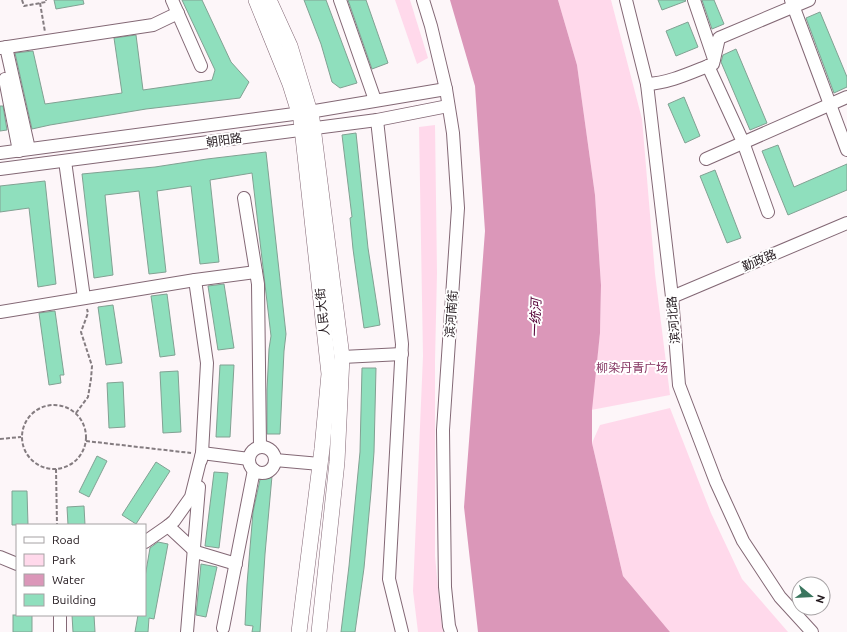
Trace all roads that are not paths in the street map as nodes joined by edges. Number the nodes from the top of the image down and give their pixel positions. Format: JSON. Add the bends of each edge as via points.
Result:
{"nodes":[{"id":1,"x":172,"y":0,"type":"edge"},
{"id":2,"x":256,"y":0,"type":"edge"},
{"id":3,"x":269,"y":0,"type":"edge"},
{"id":4,"x":340,"y":0,"type":"edge"},
{"id":5,"x":423,"y":0,"type":"edge"},
{"id":6,"x":626,"y":0,"type":"edge"},
{"id":7,"x":694,"y":0,"type":"edge"},
{"id":8,"x":809,"y":0,"type":"edge"},
{"id":9,"x":792,"y":3,"type":"edge"},
{"id":10,"x":178,"y":13,"type":"junction"},
{"id":11,"x":2,"y":49,"type":"edge"},
{"id":12,"x":711,"y":62,"type":"junction"},
{"id":13,"x":201,"y":66,"type":"dead end"},
{"id":14,"x":647,"y":84,"type":"junction"},
{"id":15,"x":446,"y":89,"type":"junction"},
{"id":16,"x":847,"y":97,"type":"edge"},
{"id":17,"x":375,"y":100,"type":"junction"},
{"id":18,"x":830,"y":105,"type":"junction"},
{"id":19,"x":448,"y":106,"type":"junction"},
{"id":20,"x":304,"y":113,"type":"junction"},
{"id":21,"x":377,"y":120,"type":"junction"},
{"id":22,"x":307,"y":129,"type":"junction"},
{"id":23,"x":744,"y":142,"type":"junction"},
{"id":24,"x":24,"y":150,"type":"junction"},
{"id":25,"x":847,"y":150,"type":"edge"},
{"id":26,"x":0,"y":153,"type":"edge"},
{"id":27,"x":706,"y":159,"type":"dead end"},
{"id":28,"x":65,"y":161,"type":"junction"},
{"id":29,"x":0,"y":169,"type":"edge"},
{"id":30,"x":244,"y":198,"type":"dead end"},
{"id":31,"x":768,"y":212,"type":"dead end"},
{"id":32,"x":847,"y":223,"type":"edge"},
{"id":33,"x":256,"y":272,"type":"junction"},
{"id":34,"x":195,"y":280,"type":"junction"},
{"id":35,"x":672,"y":297,"type":"junction"},
{"id":36,"x":84,"y":298,"type":"junction"},
{"id":37,"x":0,"y":312,"type":"edge"},
{"id":38,"x":402,"y":354,"type":"junction"},
{"id":39,"x":342,"y":356,"type":"junction"},
{"id":40,"x":260,"y":447,"type":"junction"},
{"id":41,"x":202,"y":453,"type":"junction"},
{"id":42,"x":275,"y":460,"type":"junction"},
{"id":43,"x":320,"y":464,"type":"junction"},
{"id":44,"x":252,"y":465,"type":"junction"},
{"id":45,"x":195,"y":494,"type":"junction"},
{"id":46,"x":168,"y":526,"type":"junction"},
{"id":47,"x":146,"y":541,"type":"edge"},
{"id":48,"x":194,"y":550,"type":"junction"},
{"id":49,"x":0,"y":557,"type":"edge"},
{"id":50,"x":16,"y":564,"type":"edge"},
{"id":51,"x":236,"y":564,"type":"junction"},
{"id":52,"x":60,"y":616,"type":"edge"},
{"id":53,"x":223,"y":628,"type":"dead end"},
{"id":54,"x":60,"y":632,"type":"edge"},
{"id":55,"x":187,"y":632,"type":"edge"},
{"id":56,"x":299,"y":632,"type":"edge"},
{"id":57,"x":319,"y":632,"type":"edge"},
{"id":58,"x":402,"y":632,"type":"edge"},
{"id":59,"x":452,"y":632,"type":"edge"},
{"id":60,"x":812,"y":632,"type":"edge"}],
"edges":[{"from":1,"to":10,"type":"street"},
{"from":2,"to":20,"type":"street","name":"人民大街"},
{"from":3,"to":20,"type":"street","name":"人民大街","via":[[290,46]]},
{"from":4,"to":17,"type":"street"},
{"from":5,"to":15,"type":"street","name":"滨河南街"},
{"from":6,"to":14,"type":"street","name":"滨河北路"},
{"from":7,"to":12,"type":"street"},
{"from":8,"to":9,"type":"street"},
{"from":9,"to":12,"type":"street","via":[[719,38]]},
{"from":9,"to":18,"type":"street"},
{"from":10,"to":11,"type":"street","via":[[153,25]]},
{"from":10,"to":13,"type":"street"},
{"from":11,"to":24,"type":"street"},
{"from":12,"to":14,"type":"street","via":[[681,76]]},
{"from":12,"to":23,"type":"street"},
{"from":14,"to":35,"type":"street","name":"滨河北路"},
{"from":15,"to":17,"type":"street"},
{"from":15,"to":19,"type":"street","name":"滨河南街"},
{"from":16,"to":18,"type":"street"},
{"from":17,"to":20,"type":"street"},
{"from":18,"to":23,"type":"street"},
{"from":18,"to":25,"type":"street"},
{"from":19,"to":21,"type":"street","name":"朝阳路"},
{"from":19,"to":59,"type":"street","name":"滨河南街","via":[[453,132],[458,208],[443,430],[445,587],[449,626]]},
{"from":20,"to":22,"type":"street","name":"人民大街"},
{"from":20,"to":24,"type":"street"},
{"from":21,"to":22,"type":"street","name":"朝阳路"},
{"from":21,"to":38,"type":"street"},
{"from":22,"to":28,"type":"street","name":"朝阳路"},
{"from":22,"to":39,"type":"street","name":"人民大街"},
{"from":22,"to":43,"type":"street","name":"人民大街","via":[[329,374]]},
{"from":23,"to":27,"type":"street"},
{"from":23,"to":31,"type":"street"},
{"from":24,"to":26,"type":"street"},
{"from":28,"to":29,"type":"street","name":"朝阳路"},
{"from":28,"to":36,"type":"street"},
{"from":30,"to":33,"type":"street"},
{"from":32,"to":35,"type":"street","name":"勤政路"},
{"from":33,"to":34,"type":"street"},
{"from":33,"to":40,"type":"street"},
{"from":34,"to":36,"type":"street"},
{"from":34,"to":41,"type":"street","via":[[207,363]]},
{"from":35,"to":60,"type":"street","name":"滨河北路","via":[[679,385],[716,482],[743,541],[780,597]]},
{"from":36,"to":37,"type":"street"},
{"from":38,"to":39,"type":"street"},
{"from":38,"to":58,"type":"street","via":[[389,579]]},
{"from":39,"to":57,"type":"street","name":"人民大街","via":[[337,462]]},
{"from":40,"to":42,"type":"street","via":[[270,450]]},
{"from":40,"to":44,"type":"street","via":[[251,454]]},
{"from":41,"to":44,"type":"street"},
{"from":41,"to":45,"type":"street"},
{"from":42,"to":43,"type":"street"},
{"from":42,"to":44,"type":"street","via":[[274,466],[264,472],[259,472]]},
{"from":43,"to":56,"type":"street","name":"人民大街"},
{"from":44,"to":51,"type":"street"},
{"from":45,"to":46,"type":"street"},
{"from":45,"to":48,"type":"street"},
{"from":46,"to":47,"type":"street"},
{"from":46,"to":48,"type":"street"},
{"from":48,"to":51,"type":"street"},
{"from":48,"to":55,"type":"street"},
{"from":49,"to":50,"type":"street"},
{"from":51,"to":53,"type":"street"},
{"from":52,"to":54,"type":"street"}]}
